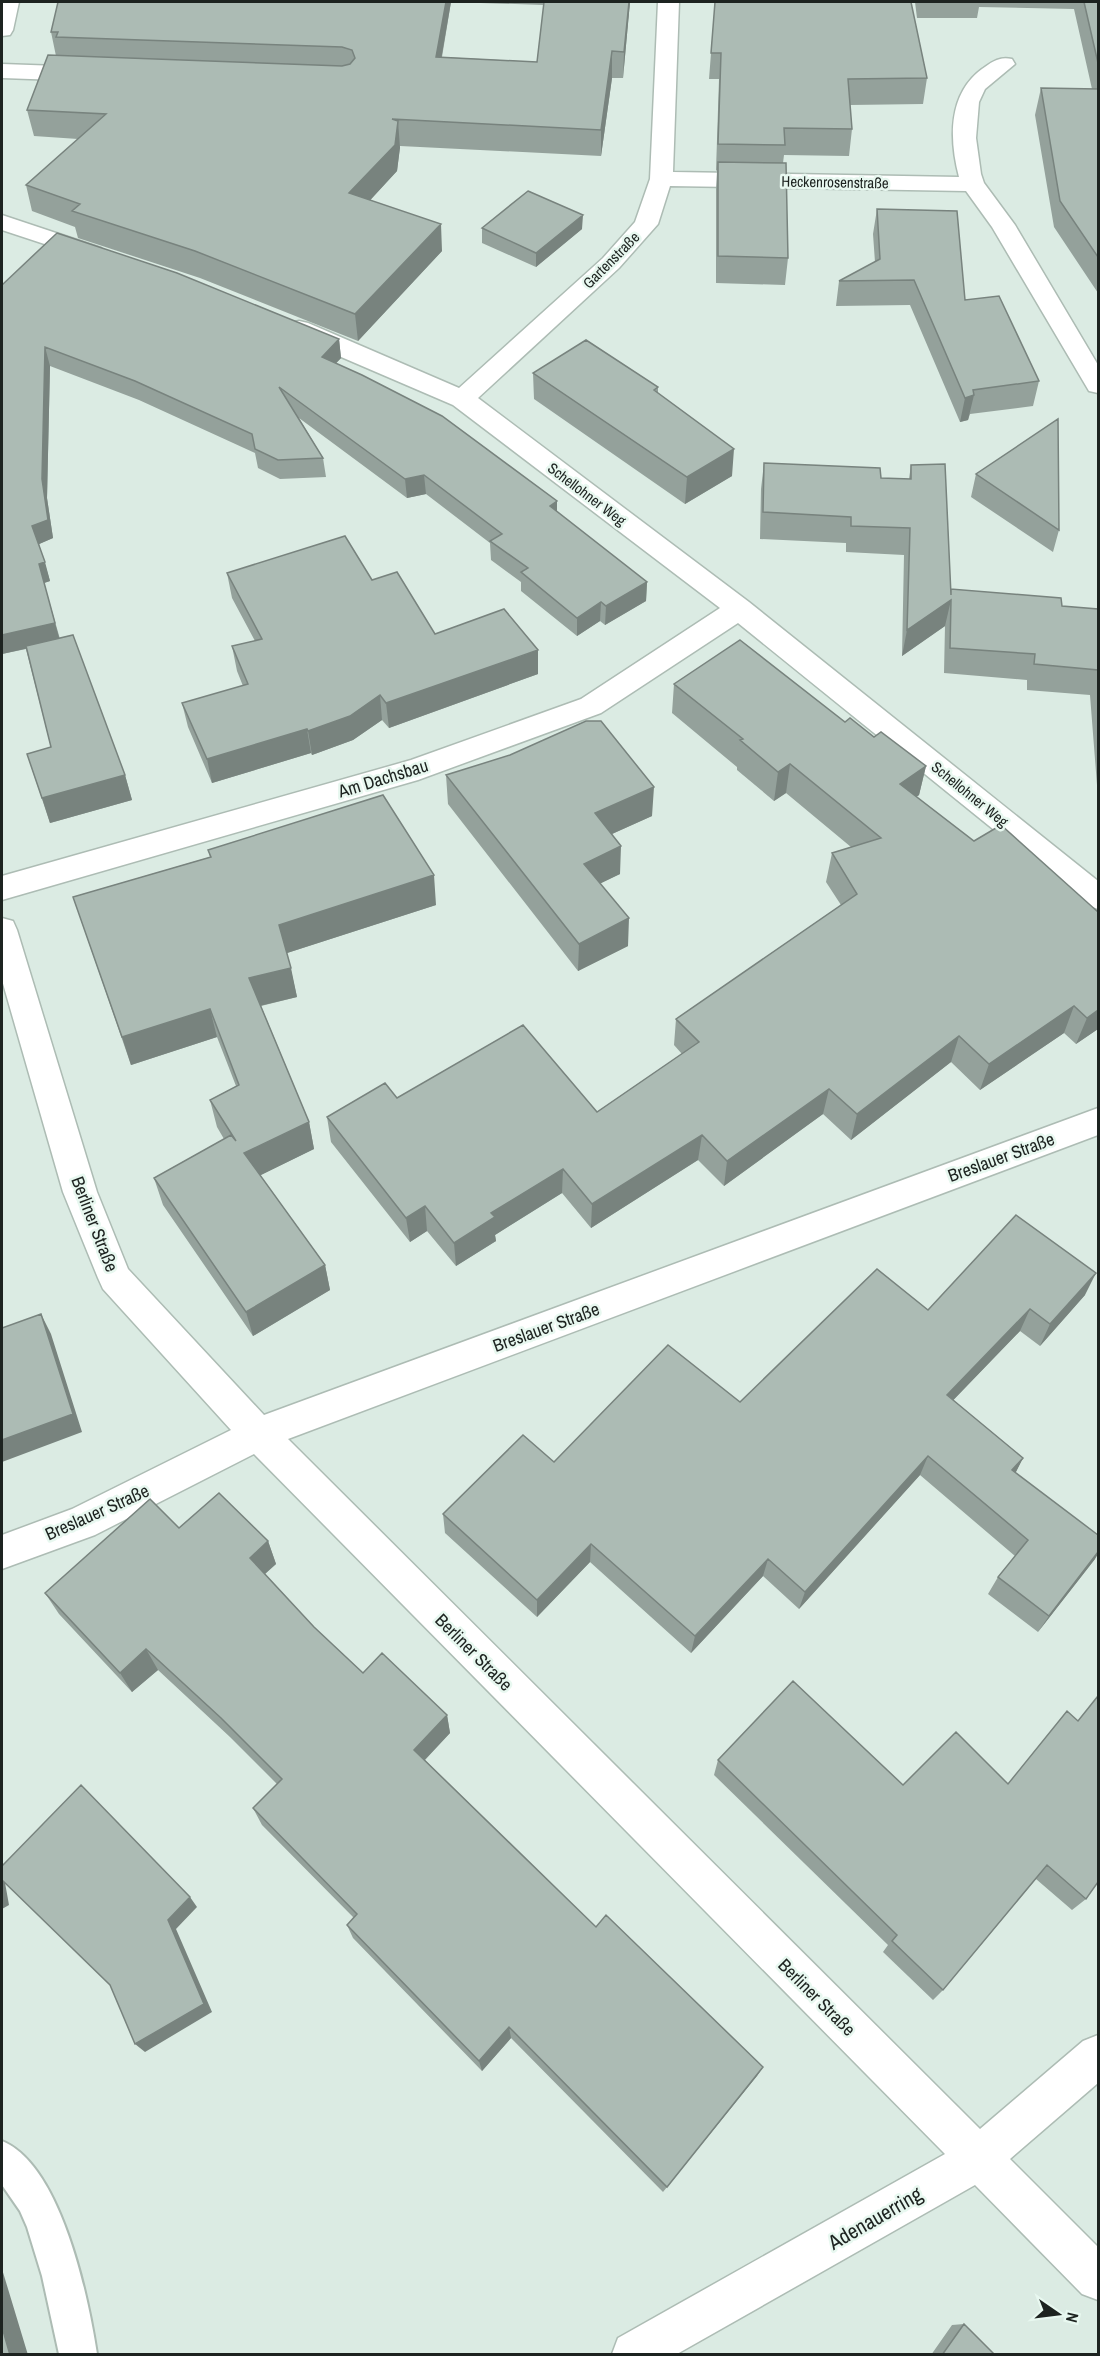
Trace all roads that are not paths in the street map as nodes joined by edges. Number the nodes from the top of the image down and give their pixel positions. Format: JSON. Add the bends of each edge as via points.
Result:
{"nodes":[{"id":1,"x":8,"y":2,"type":"edge"},
{"id":2,"x":668,"y":2,"type":"edge"},
{"id":3,"x":2,"y":30,"type":"edge"},
{"id":4,"x":1004,"y":64,"type":"dead end"},
{"id":5,"x":2,"y":71,"type":"edge"},
{"id":6,"x":108,"y":75,"type":"edge"},
{"id":7,"x":661,"y":179,"type":"junction"},
{"id":8,"x":973,"y":184,"type":"junction"},
{"id":9,"x":2,"y":222,"type":"edge"},
{"id":10,"x":111,"y":259,"type":"edge"},
{"id":11,"x":276,"y":320,"type":"edge"},
{"id":12,"x":1098,"y":385,"type":"edge"},
{"id":13,"x":462,"y":399,"type":"junction"},
{"id":14,"x":739,"y":609,"type":"junction"},
{"id":15,"x":2,"y":888,"type":"edge"},
{"id":16,"x":1098,"y":897,"type":"edge"},
{"id":17,"x":2,"y":930,"type":"edge"},
{"id":18,"x":1098,"y":1121,"type":"edge"},
{"id":19,"x":258,"y":1434,"type":"junction"},
{"id":20,"x":2,"y":1552,"type":"edge"},
{"id":21,"x":1098,"y":2056,"type":"edge"},
{"id":22,"x":2,"y":2159,"type":"edge"},
{"id":23,"x":978,"y":2159,"type":"junction"},
{"id":24,"x":1098,"y":2278,"type":"edge"},
{"id":25,"x":78,"y":2355,"type":"edge"},
{"id":26,"x":634,"y":2355,"type":"edge"}],
"edges":[{"from":1,"to":3,"type":"street"},
{"from":2,"to":7,"type":"street","name":"Gartenstraße"},
{"from":4,"to":8,"type":"street","via":[[972,90],[964,129],[966,163]]},
{"from":5,"to":6,"type":"street"},
{"from":7,"to":8,"type":"street","name":"Heckenrosenstraße"},
{"from":7,"to":13,"type":"street","name":"Gartenstraße","via":[[646,224],[611,263]]},
{"from":8,"to":12,"type":"street","via":[[1003,225]]},
{"from":9,"to":10,"type":"street"},
{"from":11,"to":13,"type":"street","name":"Schellohner Weg"},
{"from":13,"to":14,"type":"street","name":"Schellohner Weg"},
{"from":14,"to":15,"type":"street","name":"Am Dachsbau","via":[[591,706],[418,769]]},
{"from":14,"to":16,"type":"street","name":"Schellohner Weg"},
{"from":17,"to":19,"type":"street","name":"Berliner Straße","via":[[80,1192],[115,1278]]},
{"from":18,"to":19,"type":"street","name":"Breslauer Straße"},
{"from":19,"to":20,"type":"street","name":"Breslauer Straße","via":[[82,1523]]},
{"from":19,"to":23,"type":"street","name":"Berliner Straße"},
{"from":21,"to":23,"type":"street","name":"Adenauerring"},
{"from":22,"to":25,"type":"lane","via":[[24,2180],[47,2226]]},
{"from":23,"to":24,"type":"street","name":"Berliner Straße"},
{"from":23,"to":26,"type":"street","name":"Adenauerring"}]}
